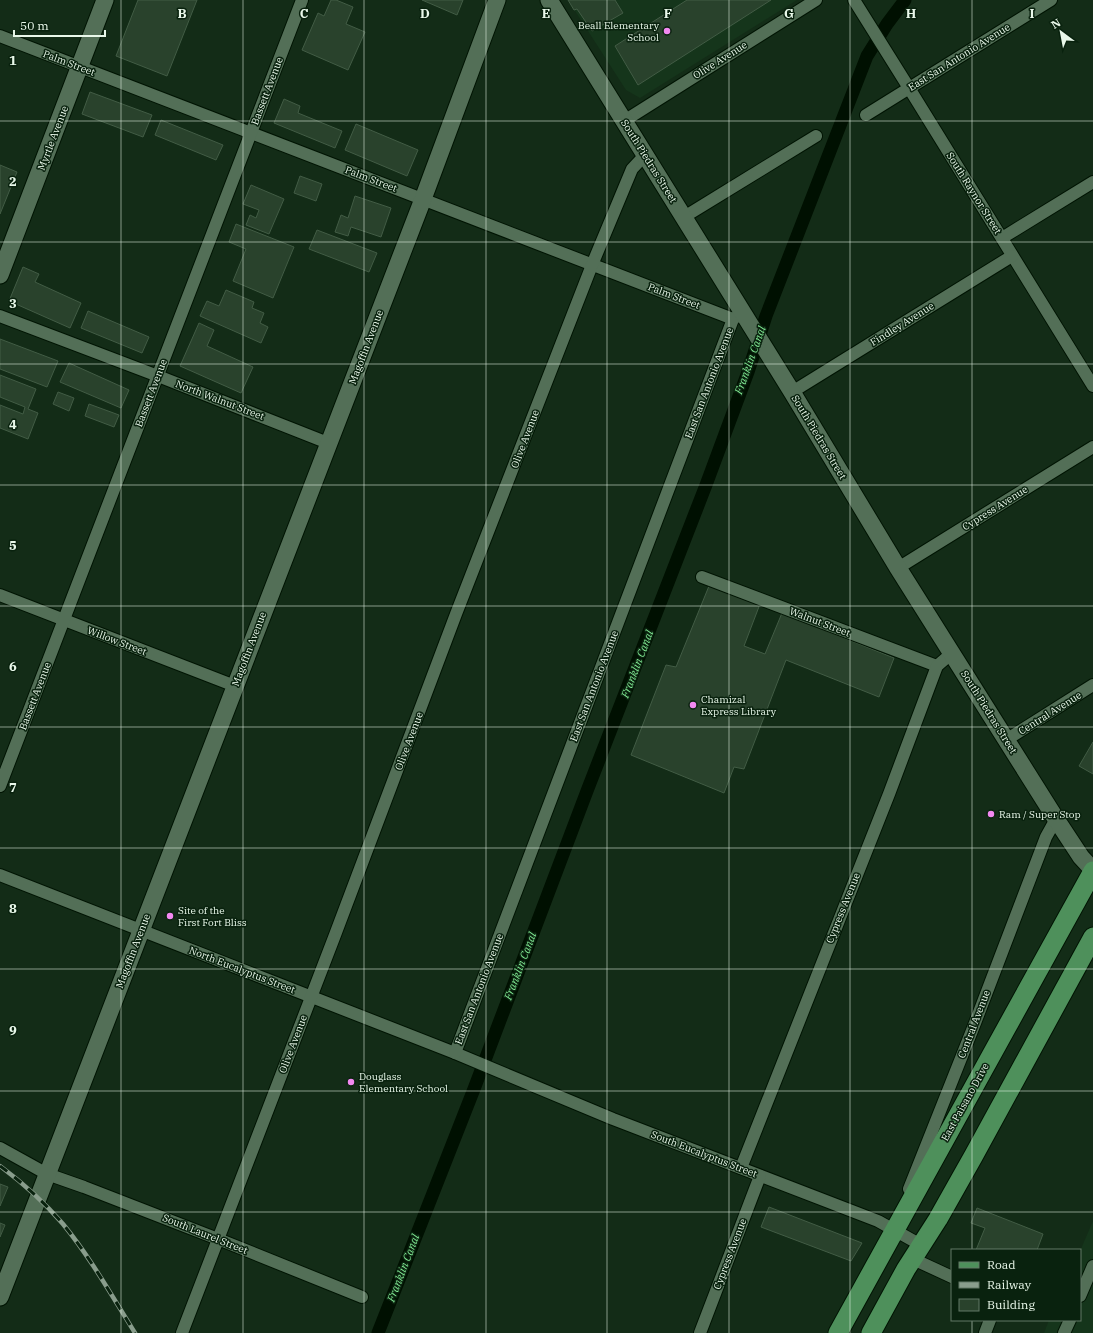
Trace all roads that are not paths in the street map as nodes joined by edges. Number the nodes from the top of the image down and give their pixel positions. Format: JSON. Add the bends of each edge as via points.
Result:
{"nodes":[{"id":1,"x":105,"y":0,"type":"edge"},
{"id":2,"x":302,"y":0,"type":"edge"},
{"id":3,"x":497,"y":0,"type":"edge"},
{"id":4,"x":549,"y":0,"type":"edge"},
{"id":5,"x":816,"y":0,"type":"edge"},
{"id":6,"x":854,"y":0,"type":"edge"},
{"id":7,"x":1051,"y":0,"type":"edge"},
{"id":8,"x":0,"y":36,"type":"edge"},
{"id":9,"x":80,"y":67,"type":"junction"},
{"id":10,"x":910,"y":88,"type":"junction"},
{"id":11,"x":866,"y":115,"type":"dead end"},
{"id":12,"x":624,"y":121,"type":"junction"},
{"id":13,"x":251,"y":132,"type":"junction"},
{"id":14,"x":816,"y":136,"type":"dead end"},
{"id":15,"x":645,"y":155,"type":"junction"},
{"id":16,"x":1093,"y":182,"type":"edge"},
{"id":17,"x":423,"y":200,"type":"junction"},
{"id":18,"x":684,"y":217,"type":"junction"},
{"id":19,"x":1002,"y":238,"type":"junction"},
{"id":20,"x":1012,"y":256,"type":"junction"},
{"id":21,"x":592,"y":265,"type":"junction"},
{"id":22,"x":0,"y":275,"type":"edge"},
{"id":23,"x":0,"y":316,"type":"edge"},
{"id":24,"x":742,"y":319,"type":"junction"},
{"id":25,"x":158,"y":376,"type":"junction"},
{"id":26,"x":1093,"y":386,"type":"edge"},
{"id":27,"x":792,"y":392,"type":"junction"},
{"id":28,"x":328,"y":443,"type":"junction"},
{"id":29,"x":1093,"y":447,"type":"edge"},
{"id":30,"x":898,"y":568,"type":"junction"},
{"id":31,"x":702,"y":577,"type":"dead end"},
{"id":32,"x":0,"y":595,"type":"edge"},
{"id":33,"x":64,"y":620,"type":"junction"},
{"id":34,"x":952,"y":654,"type":"junction"},
{"id":35,"x":937,"y":666,"type":"junction"},
{"id":36,"x":1093,"y":685,"type":"edge"},
{"id":37,"x":235,"y":686,"type":"junction"},
{"id":38,"x":1006,"y":740,"type":"junction"},
{"id":39,"x":0,"y":786,"type":"edge"},
{"id":40,"x":1056,"y":819,"type":"junction"},
{"id":41,"x":1093,"y":871,"type":"edge"},
{"id":42,"x":0,"y":875,"type":"edge"},
{"id":43,"x":141,"y":931,"type":"junction"},
{"id":44,"x":1093,"y":937,"type":"edge"},
{"id":45,"x":311,"y":997,"type":"junction"},
{"id":46,"x":455,"y":1053,"type":"junction"},
{"id":47,"x":485,"y":1065,"type":"joint"},
{"id":48,"x":0,"y":1148,"type":"edge"},
{"id":49,"x":741,"y":1168,"type":"junction"},
{"id":50,"x":47,"y":1174,"type":"junction"},
{"id":51,"x":760,"y":1176,"type":"junction"},
{"id":52,"x":895,"y":1230,"type":"junction"},
{"id":53,"x":218,"y":1239,"type":"junction"},
{"id":54,"x":917,"y":1252,"type":"junction"},
{"id":55,"x":1093,"y":1266,"type":"edge"},
{"id":56,"x":951,"y":1276,"type":"edge"},
{"id":57,"x":1081,"y":1294,"type":"edge"},
{"id":58,"x":0,"y":1297,"type":"edge"},
{"id":59,"x":362,"y":1297,"type":"dead end"},
{"id":60,"x":990,"y":1321,"type":"edge"},
{"id":61,"x":1070,"y":1321,"type":"edge"},
{"id":62,"x":182,"y":1333,"type":"edge"},
{"id":63,"x":700,"y":1333,"type":"edge"},
{"id":64,"x":838,"y":1333,"type":"edge"},
{"id":65,"x":871,"y":1333,"type":"edge"},
{"id":66,"x":985,"y":1333,"type":"edge"},
{"id":67,"x":1064,"y":1333,"type":"edge"}],
"edges":[{"from":1,"to":9,"type":"street","name":"Myrtle Avenue"},
{"from":2,"to":13,"type":"street","name":"Bassett Avenue"},
{"from":3,"to":17,"type":"street","name":"Magoffin Avenue"},
{"from":4,"to":12,"type":"street","name":"South Piedras Street"},
{"from":5,"to":12,"type":"street","name":"Olive Avenue"},
{"from":6,"to":10,"type":"street","name":"South Raynor Street"},
{"from":7,"to":10,"type":"street","name":"East San Antonio Avenue"},
{"from":8,"to":9,"type":"street","name":"Palm Street"},
{"from":9,"to":13,"type":"street","name":"Palm Street"},
{"from":9,"to":22,"type":"street","name":"Myrtle Avenue"},
{"from":10,"to":11,"type":"street","name":"East San Antonio Avenue"},
{"from":10,"to":19,"type":"street","name":"South Raynor Street"},
{"from":12,"to":15,"type":"street","name":"South Piedras Street"},
{"from":13,"to":17,"type":"street","name":"Palm Street"},
{"from":13,"to":25,"type":"street","name":"Bassett Avenue"},
{"from":14,"to":18,"type":"street"},
{"from":15,"to":18,"type":"street","name":"South Piedras Street"},
{"from":15,"to":21,"type":"street","name":"Olive Avenue","via":[[632,169]]},
{"from":16,"to":19,"type":"street"},
{"from":17,"to":21,"type":"street","name":"Palm Street"},
{"from":17,"to":28,"type":"street","name":"Magoffin Avenue"},
{"from":18,"to":24,"type":"street","name":"South Piedras Street"},
{"from":19,"to":20,"type":"street","name":"South Raynor Street"},
{"from":20,"to":26,"type":"street","name":"South Raynor Street"},
{"from":20,"to":27,"type":"street","name":"Findley Avenue"},
{"from":21,"to":24,"type":"street","name":"Palm Street"},
{"from":21,"to":45,"type":"street","name":"Olive Avenue"},
{"from":23,"to":25,"type":"street","name":"North Walnut Street"},
{"from":24,"to":27,"type":"street","name":"South Piedras Street"},
{"from":24,"to":46,"type":"street","name":"East San Antonio Avenue"},
{"from":25,"to":28,"type":"street","name":"North Walnut Street"},
{"from":25,"to":33,"type":"street","name":"Bassett Avenue"},
{"from":27,"to":30,"type":"street","name":"South Piedras Street"},
{"from":28,"to":37,"type":"street","name":"Magoffin Avenue"},
{"from":29,"to":30,"type":"street","name":"Cypress Avenue"},
{"from":30,"to":34,"type":"street","name":"South Piedras Street"},
{"from":31,"to":35,"type":"street","name":"Walnut Street"},
{"from":32,"to":33,"type":"street","name":"Willow Street"},
{"from":33,"to":37,"type":"street","name":"Willow Street"},
{"from":33,"to":39,"type":"street","name":"Bassett Avenue"},
{"from":34,"to":35,"type":"street"},
{"from":34,"to":38,"type":"street","name":"South Piedras Street"},
{"from":35,"to":49,"type":"street","name":"Cypress Avenue"},
{"from":36,"to":38,"type":"street","name":"Central Avenue"},
{"from":37,"to":43,"type":"street","name":"Magoffin Avenue"},
{"from":38,"to":40,"type":"street","name":"South Piedras Street"},
{"from":40,"to":41,"type":"street","name":"South Piedras Street"},
{"from":40,"to":52,"type":"street","name":"Central Avenue","via":[[1046,835],[907,1193]]},
{"from":41,"to":52,"type":"main road","name":"East Paisano Drive"},
{"from":42,"to":43,"type":"street","name":"North Eucalyptus Street"},
{"from":43,"to":45,"type":"street","name":"North Eucalyptus Street"},
{"from":43,"to":50,"type":"street","name":"Magoffin Avenue"},
{"from":44,"to":54,"type":"main road","via":[[974,1155]]},
{"from":45,"to":46,"type":"street","name":"North Eucalyptus Street"},
{"from":45,"to":53,"type":"street","name":"Olive Avenue"},
{"from":46,"to":47,"type":"street","name":"North Eucalyptus Street"},
{"from":47,"to":49,"type":"street","name":"South Eucalyptus Street","via":[[613,1119]]},
{"from":48,"to":50,"type":"street","name":"South Laurel Street"},
{"from":49,"to":51,"type":"street","name":"South Eucalyptus Street"},
{"from":50,"to":53,"type":"street","name":"South Laurel Street"},
{"from":50,"to":58,"type":"street","name":"Magoffin Avenue"},
{"from":51,"to":52,"type":"street","name":"South Eucalyptus Street","via":[[878,1221]]},
{"from":51,"to":63,"type":"street","name":"Cypress Avenue"},
{"from":52,"to":54,"type":"street","name":"South Eucalyptus Street"},
{"from":52,"to":64,"type":"main road","name":"East Paisano Drive"},
{"from":53,"to":59,"type":"street","name":"South Laurel Street"},
{"from":53,"to":62,"type":"street","name":"Olive Avenue"},
{"from":54,"to":56,"type":"street","name":"South Eucalyptus Street"},
{"from":54,"to":65,"type":"main road"},
{"from":55,"to":57,"type":"street"},
{"from":60,"to":66,"type":"street"},
{"from":61,"to":67,"type":"street"}]}
